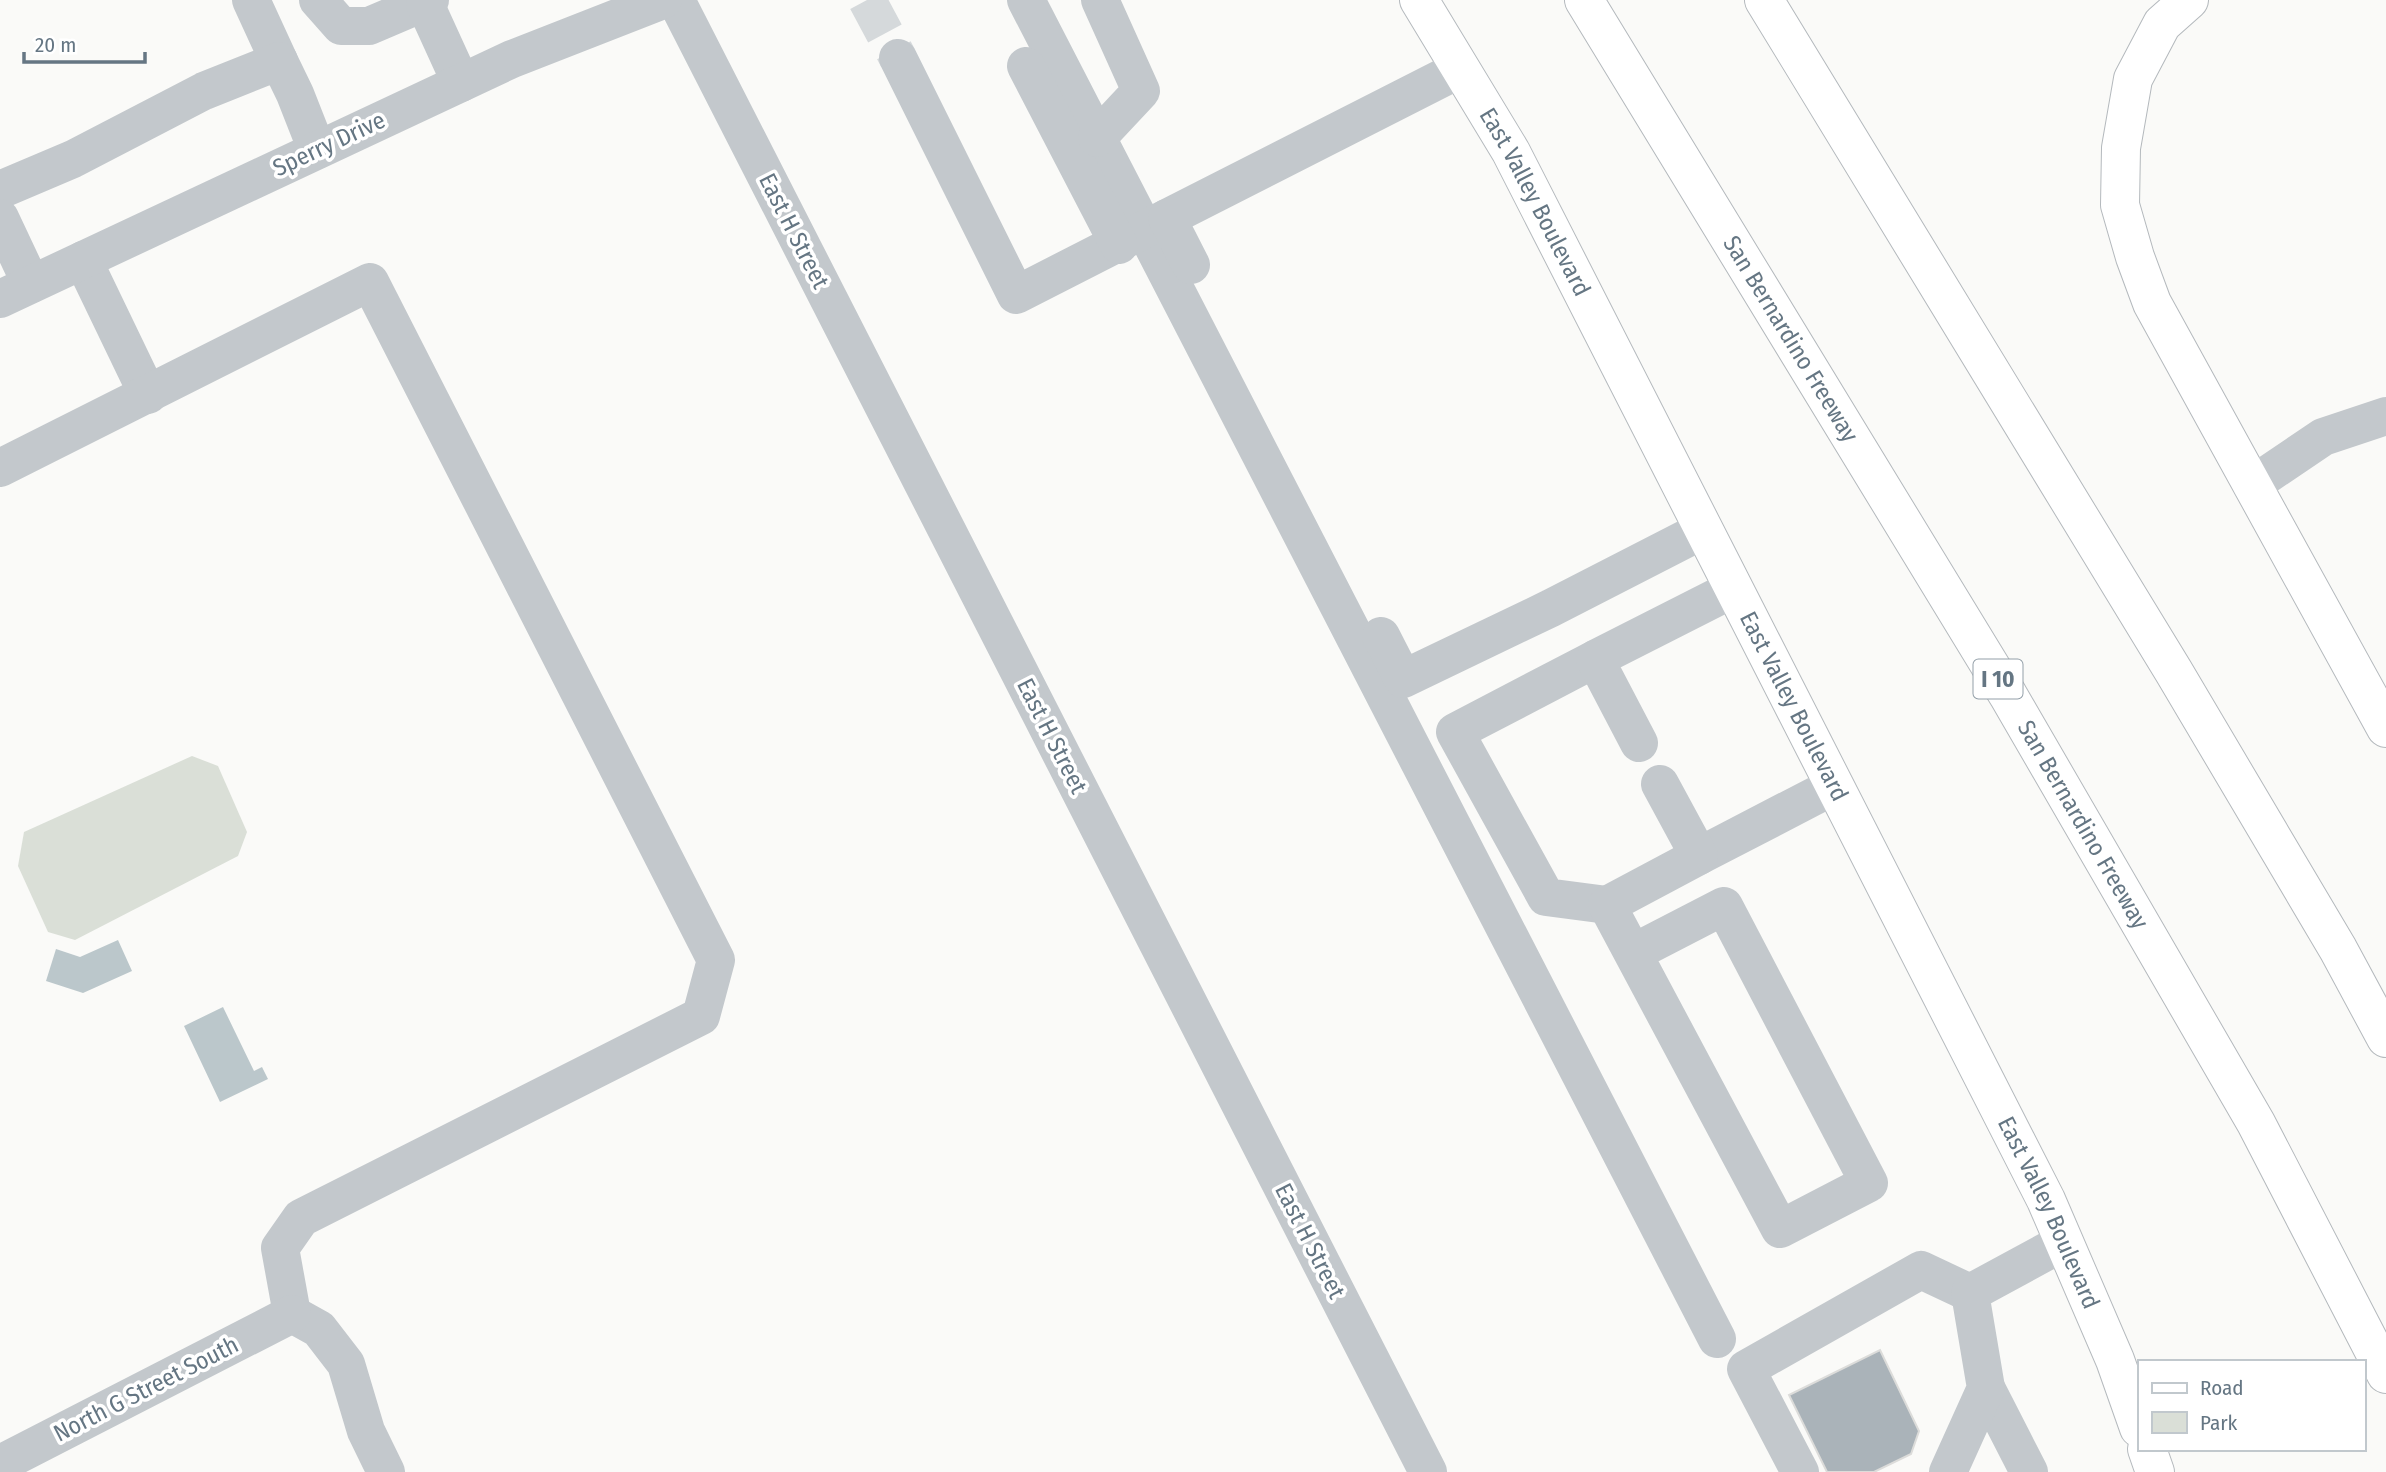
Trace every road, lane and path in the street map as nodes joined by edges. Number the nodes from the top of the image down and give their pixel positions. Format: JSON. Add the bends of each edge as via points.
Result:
{"nodes":[{"id":1,"x":251,"y":0,"type":"edge"},
{"id":2,"x":318,"y":0,"type":"edge"},
{"id":3,"x":663,"y":0,"type":"edge"},
{"id":4,"x":676,"y":0,"type":"edge"},
{"id":5,"x":1026,"y":0,"type":"edge"},
{"id":6,"x":1100,"y":0,"type":"edge"},
{"id":7,"x":1419,"y":0,"type":"edge"},
{"id":8,"x":1584,"y":0,"type":"edge"},
{"id":9,"x":1764,"y":0,"type":"edge"},
{"id":10,"x":2189,"y":0,"type":"edge"},
{"id":11,"x":427,"y":2,"type":"edge"},
{"id":12,"x":898,"y":58,"type":"tunnel mouth"},
{"id":13,"x":279,"y":61,"type":"junction"},
{"id":14,"x":1026,"y":66,"type":"dead end"},
{"id":15,"x":1460,"y":69,"type":"junction"},
{"id":16,"x":461,"y":83,"type":"junction"},
{"id":17,"x":1097,"y":138,"type":"junction"},
{"id":18,"x":317,"y":150,"type":"junction"},
{"id":19,"x":0,"y":190,"type":"edge"},
{"id":20,"x":0,"y":218,"type":"edge"},
{"id":21,"x":1144,"y":231,"type":"junction"},
{"id":22,"x":83,"y":260,"type":"junction"},
{"id":23,"x":15,"y":292,"type":"edge"},
{"id":24,"x":148,"y":395,"type":"junction"},
{"id":25,"x":2386,"y":416,"type":"edge"},
{"id":26,"x":0,"y":468,"type":"edge"},
{"id":27,"x":2252,"y":485,"type":"junction"},
{"id":28,"x":1703,"y":530,"type":"junction"},
{"id":29,"x":1733,"y":589,"type":"junction"},
{"id":30,"x":1595,"y":659,"type":"junction"},
{"id":31,"x":1392,"y":684,"type":"junction"},
{"id":32,"x":2386,"y":728,"type":"edge"},
{"id":33,"x":1639,"y":743,"type":"dead end"},
{"id":34,"x":1660,"y":784,"type":"dead end"},
{"id":35,"x":1834,"y":786,"type":"junction"},
{"id":36,"x":1699,"y":856,"type":"junction"},
{"id":37,"x":1608,"y":905,"type":"junction"},
{"id":38,"x":1633,"y":953,"type":"junction"},
{"id":39,"x":2386,"y":1038,"type":"edge"},
{"id":40,"x":2064,"y":1241,"type":"junction"},
{"id":41,"x":1970,"y":1293,"type":"junction"},
{"id":42,"x":292,"y":1314,"type":"junction"},
{"id":43,"x":1717,"y":1339,"type":"dead end"},
{"id":44,"x":2386,"y":1374,"type":"edge"},
{"id":45,"x":1986,"y":1388,"type":"junction"},
{"id":46,"x":2138,"y":1425,"type":"edge"},
{"id":47,"x":2148,"y":1451,"type":"edge"},
{"id":48,"x":16,"y":1463,"type":"edge"},
{"id":49,"x":386,"y":1472,"type":"edge"},
{"id":50,"x":1429,"y":1472,"type":"edge"},
{"id":51,"x":1800,"y":1472,"type":"edge"},
{"id":52,"x":1948,"y":1472,"type":"edge"},
{"id":53,"x":2029,"y":1472,"type":"edge"},
{"id":54,"x":2154,"y":1472,"type":"edge"}],
"edges":[{"from":1,"to":13,"type":"street"},
{"from":2,"to":11,"type":"street","via":[[341,26],[369,26]]},
{"from":3,"to":16,"type":"street","name":"Sperry Drive"},
{"from":4,"to":50,"type":"street","name":"East H Street"},
{"from":5,"to":17,"type":"street"},
{"from":6,"to":17,"type":"street","via":[[1142,91]]},
{"from":7,"to":15,"type":"main road","name":"East Valley Boulevard"},
{"from":8,"to":44,"type":"main road","name":"San Bernardino Freeway","number":"I 10","via":[[2008,695],[2256,1123]]},
{"from":9,"to":39,"type":"main road","via":[[2181,683]]},
{"from":10,"to":27,"type":"main road","via":[[2162,24],[2133,79],[2121,148],[2119,205],[2152,303]]},
{"from":11,"to":16,"type":"street"},
{"from":12,"to":21,"type":"street","via":[[1016,295]]},
{"from":13,"to":18,"type":"street"},
{"from":13,"to":19,"type":"street"},
{"from":14,"to":21,"type":"street"},
{"from":15,"to":21,"type":"street"},
{"from":15,"to":28,"type":"main road","name":"East Valley Boulevard","via":[[1511,152]]},
{"from":16,"to":18,"type":"street","name":"Sperry Drive"},
{"from":17,"to":21,"type":"street"},
{"from":18,"to":22,"type":"street","name":"Sperry Drive"},
{"from":20,"to":23,"type":"street"},
{"from":21,"to":31,"type":"street"},
{"from":22,"to":23,"type":"street","name":"Sperry Drive"},
{"from":22,"to":24,"type":"street"},
{"from":24,"to":26,"type":"street"},
{"from":24,"to":42,"type":"street","via":[[370,282],[716,960],[701,1016],[302,1218],[280,1248]]},
{"from":25,"to":27,"type":"street","via":[[2323,437]]},
{"from":27,"to":32,"type":"main road"},
{"from":28,"to":29,"type":"main road","name":"East Valley Boulevard"},
{"from":28,"to":31,"type":"street"},
{"from":29,"to":30,"type":"street"},
{"from":29,"to":35,"type":"main road","name":"East Valley Boulevard"},
{"from":30,"to":33,"type":"street"},
{"from":30,"to":37,"type":"street","via":[[1455,732],[1546,897]]},
{"from":31,"to":43,"type":"street"},
{"from":34,"to":36,"type":"street"},
{"from":35,"to":36,"type":"street"},
{"from":35,"to":40,"type":"main road","name":"East Valley Boulevard"},
{"from":36,"to":37,"type":"street"},
{"from":37,"to":38,"type":"street"},
{"from":38,"to":38,"type":"street","via":[[1780,1229],[1869,1183],[1724,906]]},
{"from":40,"to":41,"type":"street"},
{"from":40,"to":46,"type":"main road","name":"East Valley Boulevard"},
{"from":41,"to":45,"type":"street"},
{"from":41,"to":51,"type":"street","via":[[1920,1270],[1746,1368]]},
{"from":42,"to":48,"type":"street","name":"North G Street South"},
{"from":42,"to":49,"type":"street","via":[[318,1329],[346,1363],[366,1431]]},
{"from":45,"to":52,"type":"street"},
{"from":45,"to":53,"type":"street"},
{"from":47,"to":54,"type":"main road"}]}
